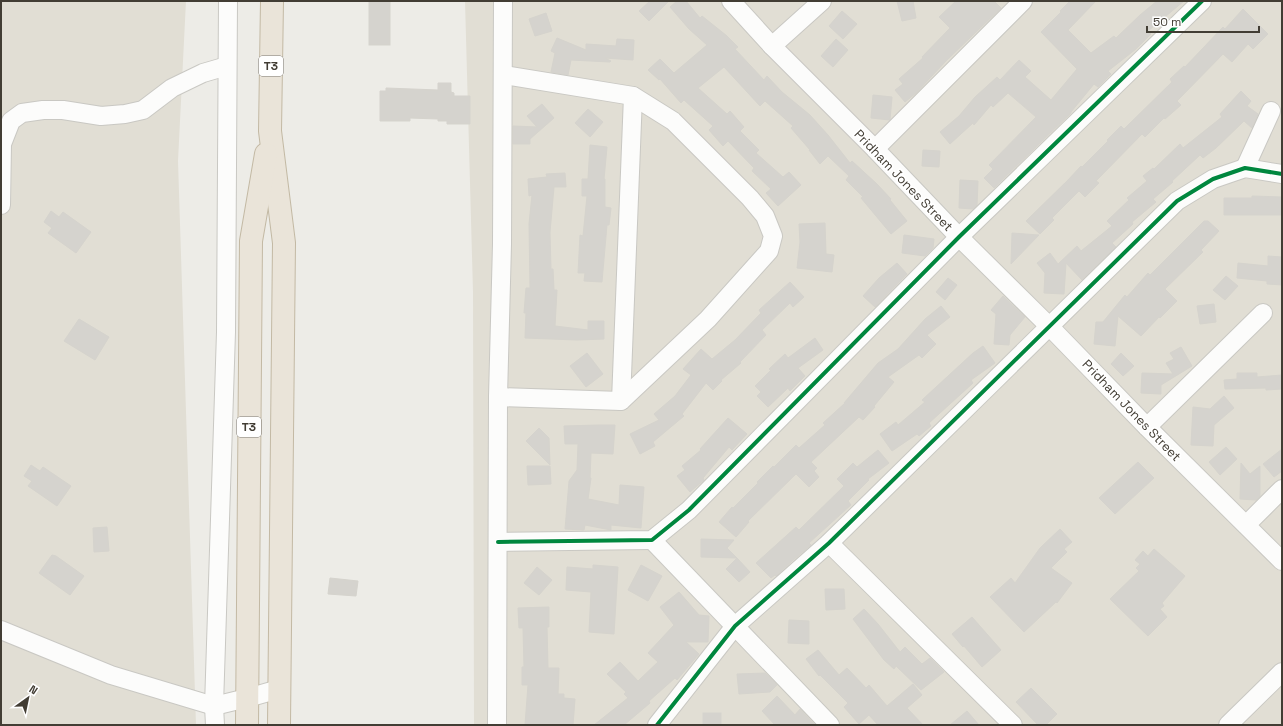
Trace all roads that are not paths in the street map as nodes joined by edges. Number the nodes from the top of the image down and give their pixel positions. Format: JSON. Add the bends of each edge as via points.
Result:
{"nodes":[{"id":1,"x":228,"y":1,"type":"edge"},
{"id":2,"x":272,"y":1,"type":"edge"},
{"id":3,"x":503,"y":1,"type":"edge"},
{"id":4,"x":731,"y":1,"type":"edge"},
{"id":5,"x":822,"y":1,"type":"edge"},
{"id":6,"x":1023,"y":1,"type":"edge"},
{"id":7,"x":1202,"y":1,"type":"edge"},
{"id":8,"x":772,"y":46,"type":"junction"},
{"id":9,"x":228,"y":66,"type":"junction"},
{"id":10,"x":504,"y":75,"type":"junction"},
{"id":11,"x":633,"y":96,"type":"junction"},
{"id":12,"x":1271,"y":111,"type":"dead end"},
{"id":13,"x":270,"y":130,"type":"junction"},
{"id":14,"x":875,"y":149,"type":"junction"},
{"id":15,"x":1245,"y":168,"type":"junction"},
{"id":16,"x":1282,"y":174,"type":"edge"},
{"id":17,"x":1,"y":204,"type":"edge"},
{"id":18,"x":959,"y":237,"type":"junction"},
{"id":19,"x":1262,"y":313,"type":"dead end"},
{"id":20,"x":1050,"y":327,"type":"junction"},
{"id":21,"x":498,"y":397,"type":"junction"},
{"id":22,"x":621,"y":401,"type":"junction"},
{"id":23,"x":1147,"y":428,"type":"junction"},
{"id":24,"x":1282,"y":489,"type":"edge"},
{"id":25,"x":1246,"y":525,"type":"junction"},
{"id":26,"x":652,"y":540,"type":"junction"},
{"id":27,"x":498,"y":542,"type":"junction"},
{"id":28,"x":829,"y":543,"type":"junction"},
{"id":29,"x":1282,"y":561,"type":"edge"},
{"id":30,"x":735,"y":626,"type":"junction"},
{"id":31,"x":1,"y":630,"type":"edge"},
{"id":32,"x":1282,"y":672,"type":"edge"},
{"id":33,"x":279,"y":689,"type":"junction"},
{"id":34,"x":247,"y":698,"type":"junction"},
{"id":35,"x":214,"y":706,"type":"junction"},
{"id":36,"x":215,"y":725,"type":"edge"},
{"id":37,"x":247,"y":725,"type":"edge"},
{"id":38,"x":279,"y":725,"type":"edge"},
{"id":39,"x":497,"y":725,"type":"edge"},
{"id":40,"x":657,"y":725,"type":"edge"},
{"id":41,"x":830,"y":725,"type":"edge"},
{"id":42,"x":1012,"y":725,"type":"edge"},
{"id":43,"x":1228,"y":725,"type":"edge"}],
"edges":[{"from":1,"to":9,"type":"street"},
{"from":2,"to":13,"type":"highway","number":"T3"},
{"from":3,"to":10,"type":"street"},
{"from":4,"to":8,"type":"street","name":"Pridham Jones Street"},
{"from":5,"to":8,"type":"street"},
{"from":6,"to":14,"type":"street"},
{"from":7,"to":18,"type":"street"},
{"from":8,"to":14,"type":"street","name":"Pridham Jones Street"},
{"from":9,"to":17,"type":"street","via":[[172,88],[143,110],[101,116],[63,110],[22,112],[11,121],[2,144]]},
{"from":9,"to":35,"type":"street","via":[[226,332]]},
{"from":10,"to":11,"type":"street"},
{"from":10,"to":21,"type":"street"},
{"from":11,"to":22,"type":"street"},
{"from":11,"to":22,"type":"street","via":[[673,121],[750,198],[765,216],[773,236],[769,251],[708,319]]},
{"from":12,"to":15,"type":"street"},
{"from":13,"to":33,"type":"highway","number":"T3","via":[[284,243]]},
{"from":13,"to":34,"type":"highway","number":"T3","via":[[251,241]]},
{"from":14,"to":18,"type":"street","name":"Pridham Jones Street"},
{"from":15,"to":16,"type":"street"},
{"from":15,"to":20,"type":"street","via":[[1213,179],[1177,201]]},
{"from":18,"to":20,"type":"street","name":"Pridham Jones Street"},
{"from":18,"to":26,"type":"street","via":[[689,510]]},
{"from":19,"to":23,"type":"street"},
{"from":20,"to":23,"type":"street","name":"Pridham Jones Street"},
{"from":20,"to":28,"type":"street"},
{"from":21,"to":22,"type":"street"},
{"from":21,"to":27,"type":"street"},
{"from":23,"to":25,"type":"street","name":"Pridham Jones Street"},
{"from":24,"to":25,"type":"street"},
{"from":25,"to":29,"type":"street","name":"Pridham Jones Street"},
{"from":26,"to":27,"type":"street"},
{"from":26,"to":30,"type":"street"},
{"from":27,"to":39,"type":"street"},
{"from":28,"to":30,"type":"street"},
{"from":28,"to":42,"type":"street"},
{"from":30,"to":40,"type":"street"},
{"from":30,"to":41,"type":"street"},
{"from":31,"to":35,"type":"street","via":[[111,675]]},
{"from":32,"to":43,"type":"street"},
{"from":33,"to":34,"type":"street"},
{"from":33,"to":38,"type":"highway","number":"T3"},
{"from":34,"to":35,"type":"street"},
{"from":34,"to":37,"type":"highway","number":"T3"},
{"from":35,"to":36,"type":"street"}]}
